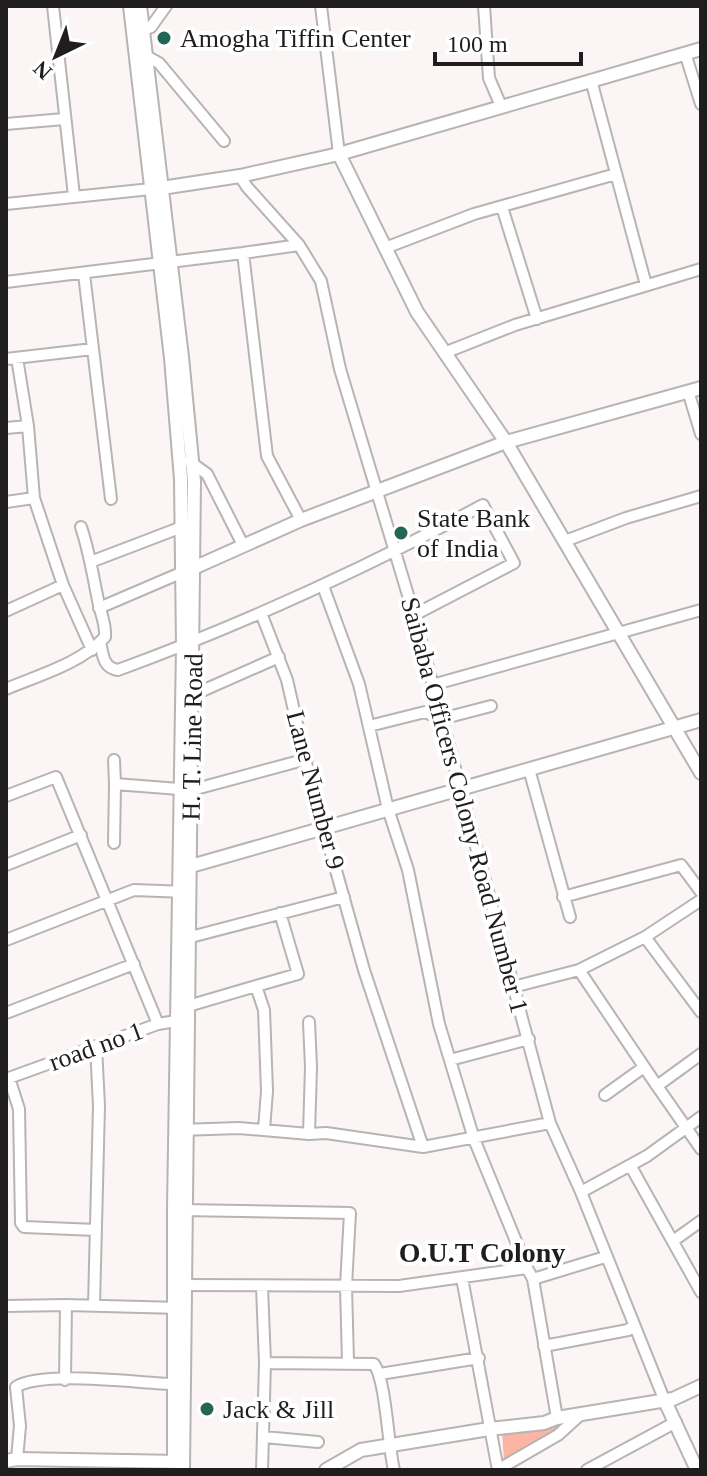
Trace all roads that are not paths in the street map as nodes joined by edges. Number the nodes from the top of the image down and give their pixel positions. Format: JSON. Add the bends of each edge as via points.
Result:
{"nodes":[{"id":1,"x":53,"y":6,"type":"edge"},
{"id":2,"x":130,"y":6,"type":"edge"},
{"id":3,"x":140,"y":6,"type":"edge"},
{"id":4,"x":166,"y":6,"type":"edge"},
{"id":5,"x":321,"y":6,"type":"edge"},
{"id":6,"x":484,"y":6,"type":"edge"},
{"id":7,"x":139,"y":32,"type":"junction"},
{"id":8,"x":701,"y":49,"type":"edge"},
{"id":9,"x":141,"y":53,"type":"junction"},
{"id":10,"x":685,"y":53,"type":"junction"},
{"id":11,"x":591,"y":80,"type":"junction"},
{"id":12,"x":701,"y":104,"type":"edge"},
{"id":13,"x":501,"y":106,"type":"junction"},
{"id":14,"x":64,"y":119,"type":"junction"},
{"id":15,"x":6,"y":124,"type":"edge"},
{"id":16,"x":224,"y":141,"type":"dead end"},
{"id":17,"x":339,"y":154,"type":"junction"},
{"id":18,"x":616,"y":174,"type":"junction"},
{"id":19,"x":240,"y":176,"type":"junction"},
{"id":20,"x":156,"y":188,"type":"junction"},
{"id":21,"x":74,"y":196,"type":"junction"},
{"id":22,"x":6,"y":204,"type":"edge"},
{"id":23,"x":502,"y":207,"type":"junction"},
{"id":24,"x":299,"y":245,"type":"junction"},
{"id":25,"x":385,"y":248,"type":"junction"},
{"id":26,"x":243,"y":253,"type":"junction"},
{"id":27,"x":165,"y":263,"type":"junction"},
{"id":28,"x":701,"y":269,"type":"edge"},
{"id":29,"x":84,"y":274,"type":"junction"},
{"id":30,"x":6,"y":282,"type":"edge"},
{"id":31,"x":646,"y":285,"type":"junction"},
{"id":32,"x":537,"y":319,"type":"junction"},
{"id":33,"x":93,"y":349,"type":"junction"},
{"id":34,"x":444,"y":353,"type":"junction"},
{"id":35,"x":11,"y":358,"type":"edge"},
{"id":36,"x":701,"y":388,"type":"edge"},
{"id":37,"x":688,"y":391,"type":"junction"},
{"id":38,"x":28,"y":426,"type":"junction"},
{"id":39,"x":6,"y":428,"type":"edge"},
{"id":40,"x":701,"y":434,"type":"edge"},
{"id":41,"x":506,"y":442,"type":"junction"},
{"id":42,"x":186,"y":461,"type":"junction"},
{"id":43,"x":378,"y":491,"type":"junction"},
{"id":44,"x":701,"y":496,"type":"edge"},
{"id":45,"x":34,"y":498,"type":"junction"},
{"id":46,"x":111,"y":499,"type":"dead end"},
{"id":47,"x":6,"y":502,"type":"edge"},
{"id":48,"x":301,"y":520,"type":"junction"},
{"id":49,"x":81,"y":527,"type":"dead end"},
{"id":50,"x":182,"y":527,"type":"junction"},
{"id":51,"x":565,"y":541,"type":"junction"},
{"id":52,"x":243,"y":545,"type":"junction"},
{"id":53,"x":396,"y":552,"type":"junction"},
{"id":54,"x":93,"y":561,"type":"junction"},
{"id":55,"x":188,"y":570,"type":"junction"},
{"id":56,"x":63,"y":585,"type":"junction"},
{"id":57,"x":323,"y":586,"type":"junction"},
{"id":58,"x":99,"y":608,"type":"junction"},
{"id":59,"x":701,"y":610,"type":"edge"},
{"id":60,"x":6,"y":611,"type":"edge"},
{"id":61,"x":261,"y":613,"type":"junction"},
{"id":62,"x":414,"y":615,"type":"junction"},
{"id":63,"x":620,"y":634,"type":"junction"},
{"id":64,"x":188,"y":644,"type":"junction"},
{"id":65,"x":96,"y":646,"type":"junction"},
{"id":66,"x":279,"y":657,"type":"junction"},
{"id":67,"x":432,"y":685,"type":"junction"},
{"id":68,"x":6,"y":689,"type":"edge"},
{"id":69,"x":187,"y":698,"type":"junction"},
{"id":70,"x":491,"y":706,"type":"dead end"},
{"id":71,"x":441,"y":719,"type":"junction"},
{"id":72,"x":701,"y":720,"type":"edge"},
{"id":73,"x":369,"y":726,"type":"junction"},
{"id":74,"x":675,"y":728,"type":"junction"},
{"id":75,"x":307,"y":759,"type":"junction"},
{"id":76,"x":114,"y":760,"type":"dead end"},
{"id":77,"x":529,"y":769,"type":"junction"},
{"id":78,"x":701,"y":773,"type":"edge"},
{"id":79,"x":115,"y":784,"type":"junction"},
{"id":80,"x":459,"y":789,"type":"junction"},
{"id":81,"x":187,"y":790,"type":"junction"},
{"id":82,"x":6,"y":796,"type":"edge"},
{"id":83,"x":388,"y":809,"type":"junction"},
{"id":84,"x":324,"y":827,"type":"junction"},
{"id":85,"x":81,"y":835,"type":"junction"},
{"id":86,"x":114,"y":843,"type":"dead end"},
{"id":87,"x":6,"y":865,"type":"edge"},
{"id":88,"x":185,"y":866,"type":"junction"},
{"id":89,"x":185,"y":892,"type":"junction"},
{"id":90,"x":701,"y":892,"type":"edge"},
{"id":91,"x":344,"y":897,"type":"junction"},
{"id":92,"x":563,"y":897,"type":"junction"},
{"id":93,"x":107,"y":899,"type":"junction"},
{"id":94,"x":701,"y":900,"type":"edge"},
{"id":95,"x":280,"y":913,"type":"junction"},
{"id":96,"x":570,"y":917,"type":"dead end"},
{"id":97,"x":645,"y":937,"type":"junction"},
{"id":98,"x":184,"y":939,"type":"junction"},
{"id":99,"x":6,"y":940,"type":"edge"},
{"id":100,"x":134,"y":964,"type":"junction"},
{"id":101,"x":579,"y":970,"type":"junction"},
{"id":102,"x":256,"y":986,"type":"junction"},
{"id":103,"x":513,"y":987,"type":"junction"},
{"id":104,"x":188,"y":1006,"type":"junction"},
{"id":105,"x":701,"y":1012,"type":"edge"},
{"id":106,"x":6,"y":1013,"type":"edge"},
{"id":107,"x":182,"y":1020,"type":"junction"},
{"id":108,"x":309,"y":1022,"type":"dead end"},
{"id":109,"x":158,"y":1024,"type":"junction"},
{"id":110,"x":529,"y":1039,"type":"junction"},
{"id":111,"x":96,"y":1046,"type":"junction"},
{"id":112,"x":701,"y":1054,"type":"edge"},
{"id":113,"x":450,"y":1060,"type":"junction"},
{"id":114,"x":644,"y":1067,"type":"junction"},
{"id":115,"x":7,"y":1078,"type":"edge"},
{"id":116,"x":657,"y":1086,"type":"junction"},
{"id":117,"x":605,"y":1095,"type":"dead end"},
{"id":118,"x":701,"y":1117,"type":"edge"},
{"id":119,"x":550,"y":1123,"type":"junction"},
{"id":120,"x":686,"y":1128,"type":"junction"},
{"id":121,"x":181,"y":1130,"type":"junction"},
{"id":122,"x":264,"y":1130,"type":"junction"},
{"id":123,"x":309,"y":1134,"type":"junction"},
{"id":124,"x":474,"y":1139,"type":"junction"},
{"id":125,"x":423,"y":1147,"type":"junction"},
{"id":126,"x":701,"y":1149,"type":"edge"},
{"id":127,"x":630,"y":1165,"type":"junction"},
{"id":128,"x":581,"y":1192,"type":"junction"},
{"id":129,"x":180,"y":1210,"type":"junction"},
{"id":130,"x":701,"y":1221,"type":"edge"},
{"id":131,"x":96,"y":1230,"type":"junction"},
{"id":132,"x":673,"y":1241,"type":"junction"},
{"id":133,"x":605,"y":1257,"type":"junction"},
{"id":134,"x":527,"y":1268,"type":"junction"},
{"id":135,"x":462,"y":1278,"type":"junction"},
{"id":136,"x":533,"y":1279,"type":"junction"},
{"id":137,"x":179,"y":1285,"type":"junction"},
{"id":138,"x":346,"y":1286,"type":"junction"},
{"id":139,"x":262,"y":1287,"type":"junction"},
{"id":140,"x":701,"y":1292,"type":"edge"},
{"id":141,"x":66,"y":1305,"type":"junction"},
{"id":142,"x":94,"y":1305,"type":"junction"},
{"id":143,"x":6,"y":1306,"type":"edge"},
{"id":144,"x":179,"y":1308,"type":"junction"},
{"id":145,"x":633,"y":1326,"type":"junction"},
{"id":146,"x":544,"y":1346,"type":"junction"},
{"id":147,"x":479,"y":1358,"type":"junction"},
{"id":148,"x":348,"y":1362,"type":"junction"},
{"id":149,"x":265,"y":1363,"type":"junction"},
{"id":150,"x":380,"y":1374,"type":"junction"},
{"id":151,"x":65,"y":1380,"type":"junction"},
{"id":152,"x":173,"y":1384,"type":"junction"},
{"id":153,"x":701,"y":1386,"type":"edge"},
{"id":154,"x":664,"y":1399,"type":"junction"},
{"id":155,"x":580,"y":1414,"type":"junction"},
{"id":156,"x":557,"y":1418,"type":"junction"},
{"id":157,"x":676,"y":1422,"type":"junction"},
{"id":158,"x":489,"y":1429,"type":"junction"},
{"id":159,"x":264,"y":1437,"type":"junction"},
{"id":160,"x":318,"y":1442,"type":"dead end"},
{"id":161,"x":388,"y":1446,"type":"junction"},
{"id":162,"x":11,"y":1460,"type":"edge"},
{"id":163,"x":94,"y":1464,"type":"edge"},
{"id":164,"x":179,"y":1466,"type":"edge"},
{"id":165,"x":332,"y":1468,"type":"edge"},
{"id":166,"x":593,"y":1469,"type":"edge"},
{"id":167,"x":262,"y":1470,"type":"edge"},
{"id":168,"x":394,"y":1470,"type":"edge"},
{"id":169,"x":499,"y":1470,"type":"edge"},
{"id":170,"x":697,"y":1470,"type":"edge"}],
"edges":[{"from":1,"to":14,"type":"street"},
{"from":2,"to":7,"type":"street","name":"H. T. Line Road"},
{"from":3,"to":7,"type":"street","name":"H. T. Line Road"},
{"from":4,"to":7,"type":"street"},
{"from":5,"to":17,"type":"street"},
{"from":6,"to":13,"type":"street","via":[[489,78]]},
{"from":7,"to":9,"type":"street","name":"H. T. Line Road"},
{"from":8,"to":10,"type":"street"},
{"from":9,"to":16,"type":"street","via":[[159,63]]},
{"from":9,"to":20,"type":"street","name":"H. T. Line Road"},
{"from":10,"to":11,"type":"street"},
{"from":10,"to":12,"type":"street"},
{"from":11,"to":13,"type":"street"},
{"from":11,"to":18,"type":"street"},
{"from":13,"to":17,"type":"street"},
{"from":14,"to":15,"type":"street"},
{"from":14,"to":21,"type":"street"},
{"from":17,"to":19,"type":"street"},
{"from":17,"to":25,"type":"street"},
{"from":18,"to":23,"type":"street"},
{"from":18,"to":31,"type":"street"},
{"from":19,"to":20,"type":"street"},
{"from":19,"to":24,"type":"street","name":"Saibaba Officers Colony Road Number 1"},
{"from":20,"to":21,"type":"street"},
{"from":20,"to":27,"type":"street","name":"H. T. Line Road"},
{"from":21,"to":22,"type":"street"},
{"from":23,"to":25,"type":"street"},
{"from":23,"to":32,"type":"street"},
{"from":24,"to":26,"type":"street"},
{"from":24,"to":43,"type":"street","name":"Saibaba Officers Colony Road Number 1","via":[[321,281],[340,369]]},
{"from":25,"to":34,"type":"street"},
{"from":26,"to":27,"type":"street"},
{"from":26,"to":48,"type":"street","via":[[267,456]]},
{"from":27,"to":29,"type":"street"},
{"from":27,"to":42,"type":"street","name":"H. T. Line Road"},
{"from":28,"to":31,"type":"street"},
{"from":29,"to":30,"type":"street"},
{"from":29,"to":33,"type":"street"},
{"from":31,"to":32,"type":"street"},
{"from":32,"to":34,"type":"street"},
{"from":33,"to":35,"type":"street"},
{"from":33,"to":46,"type":"street"},
{"from":34,"to":41,"type":"street"},
{"from":35,"to":38,"type":"street"},
{"from":36,"to":37,"type":"street"},
{"from":37,"to":40,"type":"street"},
{"from":37,"to":41,"type":"street"},
{"from":38,"to":39,"type":"street"},
{"from":38,"to":45,"type":"street"},
{"from":41,"to":43,"type":"street"},
{"from":41,"to":51,"type":"street"},
{"from":42,"to":50,"type":"street","name":"H. T. Line Road"},
{"from":42,"to":52,"type":"street","via":[[207,474]]},
{"from":42,"to":55,"type":"street","name":"H. T. Line Road"},
{"from":43,"to":48,"type":"street"},
{"from":43,"to":53,"type":"street","name":"Saibaba Officers Colony Road Number 1"},
{"from":44,"to":51,"type":"street"},
{"from":45,"to":47,"type":"street"},
{"from":45,"to":56,"type":"street"},
{"from":48,"to":52,"type":"street"},
{"from":49,"to":54,"type":"street"},
{"from":50,"to":54,"type":"street"},
{"from":50,"to":55,"type":"street","name":"H. T. Line Road"},
{"from":51,"to":63,"type":"street"},
{"from":52,"to":55,"type":"street"},
{"from":53,"to":57,"type":"street"},
{"from":53,"to":62,"type":"street","name":"Saibaba Officers Colony Road Number 1"},
{"from":53,"to":62,"type":"street","via":[[483,505],[514,563]]},
{"from":54,"to":58,"type":"street"},
{"from":55,"to":58,"type":"street"},
{"from":55,"to":64,"type":"street","name":"H. T. Line Road"},
{"from":56,"to":60,"type":"street"},
{"from":56,"to":65,"type":"street"},
{"from":57,"to":61,"type":"street"},
{"from":57,"to":73,"type":"street"},
{"from":58,"to":65,"type":"street","via":[[106,626],[105,637]]},
{"from":59,"to":63,"type":"street"},
{"from":61,"to":64,"type":"street"},
{"from":61,"to":66,"type":"street","name":"Lane Number 9"},
{"from":62,"to":67,"type":"street","name":"Saibaba Officers Colony Road Number 1"},
{"from":63,"to":67,"type":"street"},
{"from":63,"to":74,"type":"street"},
{"from":64,"to":65,"type":"street","via":[[118,670],[106,665]]},
{"from":64,"to":69,"type":"street","name":"H. T. Line Road"},
{"from":65,"to":68,"type":"street"},
{"from":66,"to":69,"type":"street"},
{"from":66,"to":75,"type":"street","name":"Lane Number 9"},
{"from":67,"to":71,"type":"street","name":"Saibaba Officers Colony Road Number 1"},
{"from":69,"to":81,"type":"street","name":"H. T. Line Road"},
{"from":70,"to":71,"type":"street"},
{"from":71,"to":73,"type":"street","via":[[425,712]]},
{"from":71,"to":80,"type":"street","name":"Saibaba Officers Colony Road Number 1"},
{"from":72,"to":74,"type":"street"},
{"from":73,"to":83,"type":"street"},
{"from":74,"to":77,"type":"street"},
{"from":74,"to":78,"type":"street"},
{"from":75,"to":81,"type":"street"},
{"from":75,"to":84,"type":"street","name":"Lane Number 9"},
{"from":76,"to":79,"type":"street"},
{"from":77,"to":80,"type":"street"},
{"from":77,"to":92,"type":"street"},
{"from":79,"to":81,"type":"street"},
{"from":79,"to":86,"type":"street"},
{"from":80,"to":83,"type":"street"},
{"from":80,"to":103,"type":"street","name":"Saibaba Officers Colony Road Number 1"},
{"from":81,"to":88,"type":"street","name":"H. T. Line Road"},
{"from":82,"to":85,"type":"street","via":[[56,777]]},
{"from":83,"to":84,"type":"street"},
{"from":83,"to":113,"type":"street","via":[[408,870]]},
{"from":84,"to":88,"type":"street"},
{"from":84,"to":91,"type":"street","name":"Lane Number 9"},
{"from":85,"to":87,"type":"street"},
{"from":85,"to":93,"type":"street"},
{"from":88,"to":89,"type":"street","name":"H. T. Line Road"},
{"from":89,"to":93,"type":"street","via":[[134,890]]},
{"from":89,"to":98,"type":"street","name":"H. T. Line Road"},
{"from":90,"to":92,"type":"street","via":[[681,865]]},
{"from":91,"to":95,"type":"street"},
{"from":91,"to":125,"type":"street","name":"Lane Number 9"},
{"from":92,"to":96,"type":"street"},
{"from":93,"to":99,"type":"street"},
{"from":93,"to":100,"type":"street"},
{"from":94,"to":97,"type":"street"},
{"from":95,"to":98,"type":"street"},
{"from":95,"to":102,"type":"street","via":[[298,974]]},
{"from":97,"to":101,"type":"street"},
{"from":97,"to":105,"type":"street"},
{"from":98,"to":104,"type":"street","name":"H. T. Line Road"},
{"from":98,"to":107,"type":"street","name":"H. T. Line Road"},
{"from":100,"to":106,"type":"street"},
{"from":100,"to":109,"type":"street"},
{"from":101,"to":103,"type":"street"},
{"from":101,"to":114,"type":"street"},
{"from":102,"to":104,"type":"street"},
{"from":102,"to":122,"type":"street","via":[[264,1010]]},
{"from":103,"to":110,"type":"street","name":"Saibaba Officers Colony Road Number 1"},
{"from":104,"to":107,"type":"street","name":"H. T. Line Road"},
{"from":107,"to":109,"type":"street","name":"road no 1"},
{"from":107,"to":121,"type":"street","name":"H. T. Line Road"},
{"from":108,"to":123,"type":"street"},
{"from":109,"to":111,"type":"street","name":"road no 1"},
{"from":110,"to":113,"type":"street"},
{"from":110,"to":119,"type":"street","name":"Saibaba Officers Colony Road Number 1"},
{"from":111,"to":115,"type":"street","name":"road no 1"},
{"from":111,"to":131,"type":"street"},
{"from":112,"to":116,"type":"street"},
{"from":113,"to":124,"type":"street"},
{"from":114,"to":116,"type":"street"},
{"from":114,"to":117,"type":"street"},
{"from":115,"to":131,"type":"street","via":[[19,1109],[21,1223]]},
{"from":116,"to":120,"type":"street"},
{"from":118,"to":120,"type":"street"},
{"from":119,"to":124,"type":"street"},
{"from":119,"to":128,"type":"street","name":"Saibaba Officers Colony Road Number 1"},
{"from":120,"to":126,"type":"street"},
{"from":120,"to":127,"type":"street"},
{"from":121,"to":122,"type":"street"},
{"from":121,"to":129,"type":"street","name":"H. T. Line Road"},
{"from":122,"to":123,"type":"street"},
{"from":123,"to":125,"type":"street"},
{"from":124,"to":125,"type":"street"},
{"from":124,"to":134,"type":"street"},
{"from":127,"to":128,"type":"street"},
{"from":127,"to":132,"type":"street"},
{"from":128,"to":133,"type":"street","name":"Saibaba Officers Colony Road Number 1"},
{"from":129,"to":137,"type":"street","name":"H. T. Line Road"},
{"from":129,"to":138,"type":"street","via":[[350,1213]]},
{"from":130,"to":132,"type":"street"},
{"from":131,"to":142,"type":"street"},
{"from":132,"to":140,"type":"street"},
{"from":133,"to":136,"type":"street"},
{"from":133,"to":145,"type":"street","name":"Saibaba Officers Colony Road Number 1"},
{"from":134,"to":135,"type":"street"},
{"from":134,"to":136,"type":"street"},
{"from":135,"to":138,"type":"street"},
{"from":135,"to":147,"type":"street"},
{"from":136,"to":146,"type":"street"},
{"from":137,"to":139,"type":"street"},
{"from":137,"to":144,"type":"street","name":"H. T. Line Road"},
{"from":138,"to":139,"type":"street"},
{"from":138,"to":148,"type":"street"},
{"from":139,"to":149,"type":"street"},
{"from":141,"to":142,"type":"street"},
{"from":141,"to":143,"type":"street"},
{"from":141,"to":151,"type":"street"},
{"from":142,"to":144,"type":"street"},
{"from":144,"to":152,"type":"street","name":"H. T. Line Road"},
{"from":144,"to":164,"type":"street","name":"H. T. Line Road"},
{"from":145,"to":146,"type":"street"},
{"from":145,"to":154,"type":"street","name":"Saibaba Officers Colony Road Number 1"},
{"from":146,"to":156,"type":"street"},
{"from":147,"to":150,"type":"street"},
{"from":147,"to":158,"type":"street"},
{"from":148,"to":149,"type":"street"},
{"from":148,"to":150,"type":"street","via":[[374,1364]]},
{"from":149,"to":159,"type":"street"},
{"from":150,"to":161,"type":"street"},
{"from":151,"to":152,"type":"street"},
{"from":151,"to":162,"type":"street","via":[[38,1379],[16,1387],[20,1426]]},
{"from":152,"to":164,"type":"street","name":"H. T. Line Road"},
{"from":153,"to":154,"type":"street"},
{"from":154,"to":155,"type":"street"},
{"from":154,"to":157,"type":"street"},
{"from":155,"to":156,"type":"street"},
{"from":155,"to":169,"type":"street","via":[[558,1435]]},
{"from":156,"to":158,"type":"street"},
{"from":157,"to":166,"type":"street"},
{"from":157,"to":170,"type":"street"},
{"from":158,"to":161,"type":"street"},
{"from":158,"to":169,"type":"street"},
{"from":159,"to":160,"type":"street"},
{"from":159,"to":167,"type":"street"},
{"from":161,"to":165,"type":"street","via":[[361,1450]]},
{"from":161,"to":168,"type":"street"},
{"from":162,"to":163,"type":"street"},
{"from":163,"to":164,"type":"street"}]}
